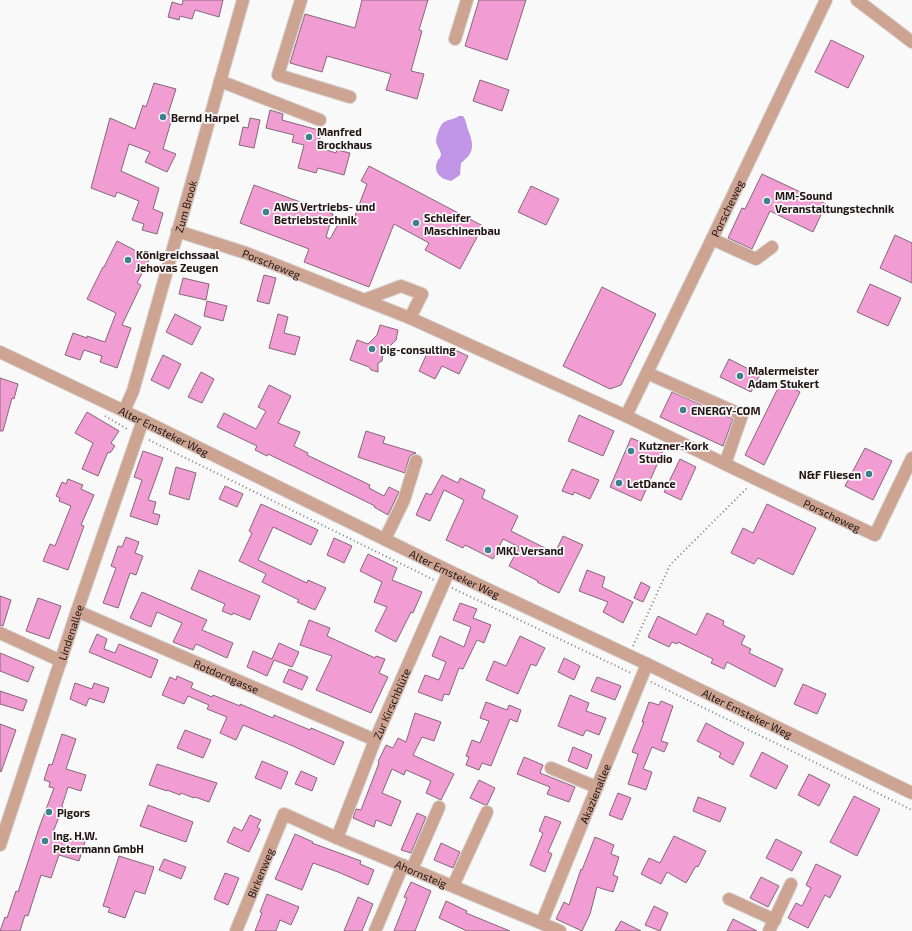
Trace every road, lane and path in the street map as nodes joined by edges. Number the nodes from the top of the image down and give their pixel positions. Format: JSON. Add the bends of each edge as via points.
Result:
{"nodes":[{"id":1,"x":243,"y":0,"type":"edge"},
{"id":2,"x":301,"y":0,"type":"edge"},
{"id":3,"x":467,"y":0,"type":"edge"},
{"id":4,"x":826,"y":0,"type":"edge"},
{"id":5,"x":857,"y":0,"type":"edge"},
{"id":6,"x":455,"y":39,"type":"dead end"},
{"id":7,"x":912,"y":42,"type":"edge"},
{"id":8,"x":220,"y":81,"type":"junction"},
{"id":9,"x":350,"y":97,"type":"dead end"},
{"id":10,"x":320,"y":120,"type":"dead end"},
{"id":11,"x":177,"y":231,"type":"junction"},
{"id":12,"x":712,"y":240,"type":"junction"},
{"id":13,"x":772,"y":247,"type":"dead end"},
{"id":14,"x":364,"y":300,"type":"junction"},
{"id":15,"x":410,"y":318,"type":"junction"},
{"id":16,"x":0,"y":352,"type":"edge"},
{"id":17,"x":647,"y":373,"type":"junction"},
{"id":18,"x":124,"y":411,"type":"junction"},
{"id":19,"x":626,"y":416,"type":"junction"},
{"id":20,"x":143,"y":420,"type":"junction"},
{"id":21,"x":912,"y":458,"type":"edge"},
{"id":22,"x":416,"y":461,"type":"dead end"},
{"id":23,"x":725,"y":464,"type":"junction"},
{"id":24,"x":756,"y":479,"type":"junction"},
{"id":25,"x":385,"y":539,"type":"junction"},
{"id":26,"x":449,"y":571,"type":"junction"},
{"id":27,"x":77,"y":612,"type":"junction"},
{"id":28,"x":0,"y":633,"type":"edge"},
{"id":29,"x":628,"y":655,"type":"junction"},
{"id":30,"x":61,"y":661,"type":"junction"},
{"id":31,"x":647,"y":664,"type":"junction"},
{"id":32,"x":375,"y":740,"type":"junction"},
{"id":33,"x":551,"y":768,"type":"dead end"},
{"id":34,"x":826,"y":768,"type":"dead end"},
{"id":35,"x":596,"y":787,"type":"junction"},
{"id":36,"x":912,"y":793,"type":"edge"},
{"id":37,"x":439,"y":807,"type":"dead end"},
{"id":38,"x":912,"y":810,"type":"edge"},
{"id":39,"x":487,"y":812,"type":"dead end"},
{"id":40,"x":284,"y":814,"type":"joint"},
{"id":41,"x":336,"y":838,"type":"junction"},
{"id":42,"x":0,"y":845,"type":"edge"},
{"id":43,"x":407,"y":867,"type":"junction"},
{"id":44,"x":791,"y":884,"type":"dead end"},
{"id":45,"x":453,"y":886,"type":"junction"},
{"id":46,"x":729,"y":899,"type":"dead end"},
{"id":47,"x":775,"y":920,"type":"junction"},
{"id":48,"x":543,"y":926,"type":"edge"},
{"id":49,"x":236,"y":931,"type":"edge"},
{"id":50,"x":375,"y":931,"type":"edge"},
{"id":51,"x":560,"y":931,"type":"edge"},
{"id":52,"x":769,"y":931,"type":"edge"}],
"edges":[{"from":1,"to":8,"type":"street","name":"Zum Brook"},
{"from":2,"to":9,"type":"street","via":[[278,75]]},
{"from":3,"to":6,"type":"street"},
{"from":4,"to":12,"type":"street","name":"Porscheweg"},
{"from":5,"to":7,"type":"street"},
{"from":8,"to":10,"type":"street"},
{"from":8,"to":11,"type":"street","name":"Zum Brook"},
{"from":11,"to":14,"type":"street","name":"Porscheweg","via":[[246,254]]},
{"from":11,"to":18,"type":"street","name":"Zum Brook","via":[[133,391]]},
{"from":12,"to":13,"type":"street","via":[[756,259]]},
{"from":12,"to":17,"type":"street","name":"Porscheweg"},
{"from":14,"to":15,"type":"street","name":"Porscheweg"},
{"from":14,"to":15,"type":"street","via":[[401,286],[422,294]]},
{"from":15,"to":19,"type":"street","name":"Porscheweg"},
{"from":16,"to":18,"type":"street","name":"Alter Emsteker Weg"},
{"from":17,"to":19,"type":"street","name":"Porscheweg"},
{"from":17,"to":23,"type":"street","via":[[742,415]]},
{"from":18,"to":20,"type":"street","name":"Alter Emsteker Weg"},
{"from":19,"to":23,"type":"street","name":"Porscheweg"},
{"from":20,"to":25,"type":"street","name":"Alter Emsteker Weg"},
{"from":20,"to":27,"type":"street","name":"Lindenallee"},
{"from":21,"to":24,"type":"street","name":"Porscheweg","via":[[875,535]]},
{"from":22,"to":25,"type":"street","via":[[404,500]]},
{"from":23,"to":24,"type":"street","name":"Porscheweg"},
{"from":24,"to":29,"type":"path","via":[[670,565]]},
{"from":25,"to":26,"type":"street","name":"Alter Emsteker Weg"},
{"from":26,"to":29,"type":"street","name":"Alter Emsteker Weg"},
{"from":26,"to":32,"type":"street","name":"Zur Kirschblüte"},
{"from":27,"to":30,"type":"street","name":"Lindenallee"},
{"from":27,"to":32,"type":"street","name":"Rotdorngasse"},
{"from":28,"to":30,"type":"street"},
{"from":29,"to":31,"type":"street","name":"Alter Emsteker Weg"},
{"from":30,"to":42,"type":"street","name":"Lindenallee"},
{"from":31,"to":35,"type":"street","name":"Akazienallee"},
{"from":31,"to":36,"type":"street","name":"Alter Emsteker Weg"},
{"from":32,"to":41,"type":"street","name":"Zur Kirschblüte"},
{"from":33,"to":35,"type":"street"},
{"from":34,"to":38,"type":"path"},
{"from":35,"to":48,"type":"street","name":"Akazienallee"},
{"from":37,"to":43,"type":"street"},
{"from":39,"to":45,"type":"street"},
{"from":40,"to":41,"type":"street","name":"Ahornsteig"},
{"from":40,"to":49,"type":"street","name":"Birkenweg"},
{"from":41,"to":43,"type":"street","name":"Ahornsteig"},
{"from":43,"to":45,"type":"street","name":"Ahornsteig"},
{"from":43,"to":50,"type":"street"},
{"from":44,"to":47,"type":"street"},
{"from":45,"to":48,"type":"street","name":"Ahornsteig"},
{"from":46,"to":47,"type":"street"},
{"from":47,"to":52,"type":"street"},
{"from":48,"to":51,"type":"street","name":"Ahornsteig"}]}
